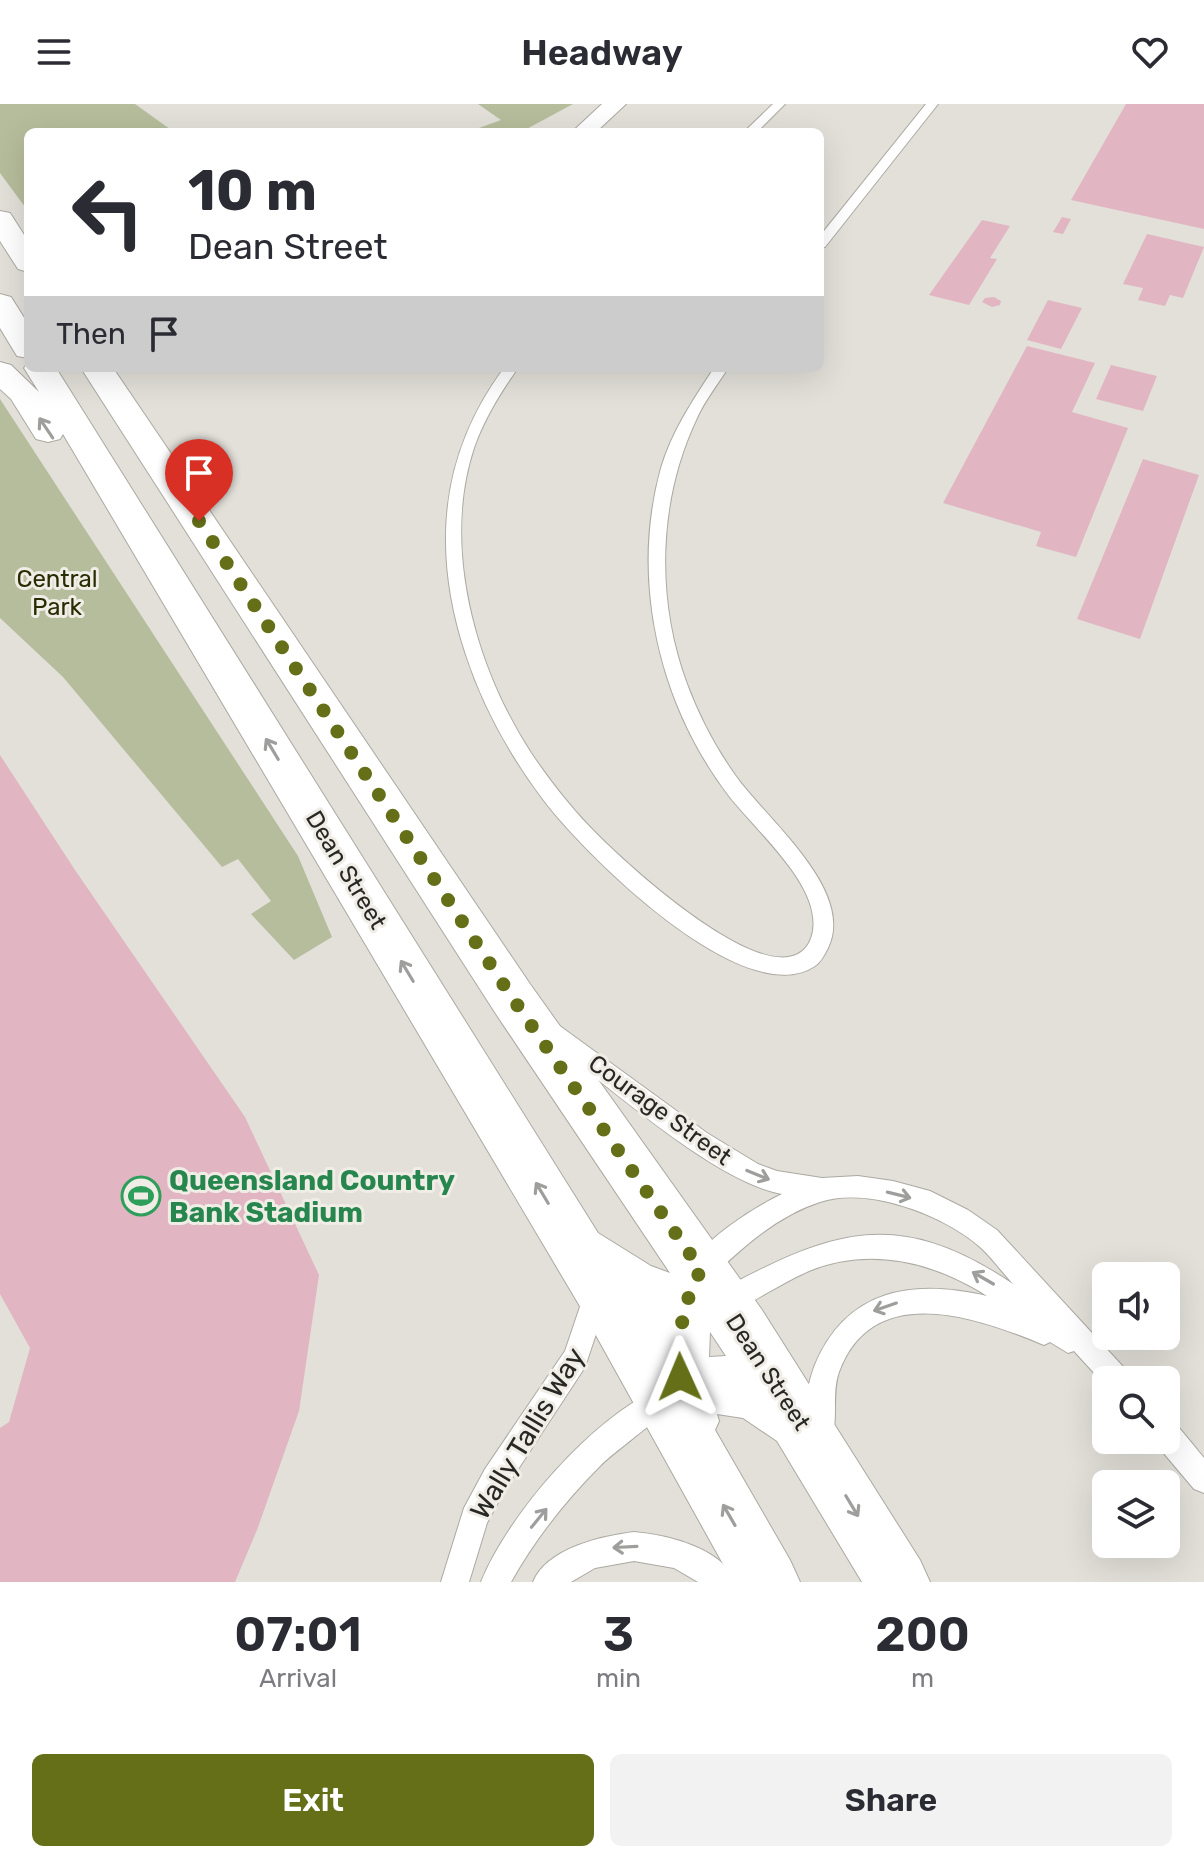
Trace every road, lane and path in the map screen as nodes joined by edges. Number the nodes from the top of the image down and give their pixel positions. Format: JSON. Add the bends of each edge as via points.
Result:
{"nodes":[{"id":1,"x":779,"y":104,"type":"edge"},
{"id":2,"x":932,"y":104,"type":"edge"},
{"id":3,"x":599,"y":118,"type":"edge"},
{"id":4,"x":580,"y":128,"type":"edge"},
{"id":5,"x":754,"y":128,"type":"edge"},
{"id":6,"x":0,"y":205,"type":"edge"},
{"id":7,"x":0,"y":219,"type":"edge"},
{"id":8,"x":24,"y":224,"type":"edge"},
{"id":9,"x":824,"y":239,"type":"edge"},
{"id":10,"x":24,"y":257,"type":"edge"},
{"id":11,"x":0,"y":372,"type":"edge"},
{"id":12,"x":42,"y":372,"type":"edge"},
{"id":13,"x":100,"y":372,"type":"edge"},
{"id":14,"x":118,"y":372,"type":"edge"},
{"id":15,"x":508,"y":372,"type":"edge"},
{"id":16,"x":718,"y":372,"type":"edge"},
{"id":17,"x":129,"y":414,"type":"junction"},
{"id":18,"x":122,"y":502,"type":"junction"},
{"id":19,"x":513,"y":999,"type":"junction"},
{"id":20,"x":822,"y":1189,"type":"junction"},
{"id":21,"x":585,"y":1262,"type":"junction"},
{"id":22,"x":703,"y":1293,"type":"junction"},
{"id":23,"x":1098,"y":1366,"type":"edge"},
{"id":24,"x":1101,"y":1366,"type":"edge"},
{"id":25,"x":1105,"y":1366,"type":"edge"},
{"id":26,"x":674,"y":1396,"type":"junction"},
{"id":27,"x":815,"y":1446,"type":"junction"},
{"id":28,"x":1180,"y":1451,"type":"edge"},
{"id":29,"x":1204,"y":1479,"type":"edge"},
{"id":30,"x":455,"y":1582,"type":"edge"},
{"id":31,"x":495,"y":1582,"type":"edge"},
{"id":32,"x":547,"y":1582,"type":"edge"},
{"id":33,"x":722,"y":1582,"type":"edge"},
{"id":34,"x":768,"y":1582,"type":"edge"},
{"id":35,"x":898,"y":1582,"type":"edge"}],
"edges":[{"from":1,"to":5,"type":"lane"},
{"from":2,"to":9,"type":"lane"},
{"from":3,"to":4,"type":"street"},
{"from":6,"to":8,"type":"main road"},
{"from":7,"to":10,"type":"main road"},
{"from":18,"to":11,"type":"main road","one_way":true,"via":[[51,437],[23,393]]},
{"from":12,"to":18,"type":"main road","name":"Dean Street"},
{"from":13,"to":17,"type":"main road","name":"Dean Street"},
{"from":14,"to":17,"type":"street"},
{"from":15,"to":16,"type":"lane","via":[[472,433],[459,476],[458,572],[467,629],[483,678],[540,781],[620,870],[702,934],[741,957],[786,968],[809,959],[821,943],[826,925],[822,906],[695,730],[669,664],[658,603],[656,547],[663,491],[675,445],[700,394]]},
{"from":17,"to":19,"type":"main road","name":"Dean Street"},
{"from":21,"to":18,"type":"main road","name":"Dean Street","one_way":true},
{"from":19,"to":20,"type":"lane","name":"Courage Street","one_way":true,"via":[[728,1161],[777,1182]]},
{"from":19,"to":22,"type":"main road","name":"Dean Street"},
{"from":20,"to":22,"type":"lane","name":"Courage Street","via":[[740,1233]]},
{"from":20,"to":25,"type":"lane","name":"Courage Street","one_way":true,"via":[[893,1192],[959,1218],[988,1238]]},
{"from":21,"to":22,"type":"main road","via":[[644,1292]]},
{"from":21,"to":26,"type":"main road","name":"Dean Street"},
{"from":21,"to":30,"type":"lane","name":"Wally Tallis Way","via":[[587,1330],[576,1358],[495,1479],[474,1518]]},
{"from":24,"to":22,"type":"lane","one_way":true,"via":[[981,1275],[916,1251],[849,1248]]},
{"from":22,"to":26,"type":"main road","via":[[679,1356]]},
{"from":22,"to":27,"type":"main road","name":"Dean Street"},
{"from":23,"to":27,"type":"lane","one_way":true,"via":[[1042,1331],[981,1306],[921,1299],[875,1309],[838,1344],[824,1373]]},
{"from":26,"to":27,"type":"main road","via":[[716,1384],[751,1389],[780,1407]]},
{"from":31,"to":26,"type":"lane","name":"Wally Tallis Way","one_way":true,"via":[[570,1479],[636,1418]]},
{"from":34,"to":26,"type":"main road","name":"Dean Street","one_way":true,"via":[[698,1463]]},
{"from":27,"to":35,"type":"main road","name":"Dean Street","one_way":true},
{"from":28,"to":29,"type":"lane"},
{"from":33,"to":32,"type":"lane","one_way":true,"via":[[682,1557],[633,1545],[588,1554]]}]}
